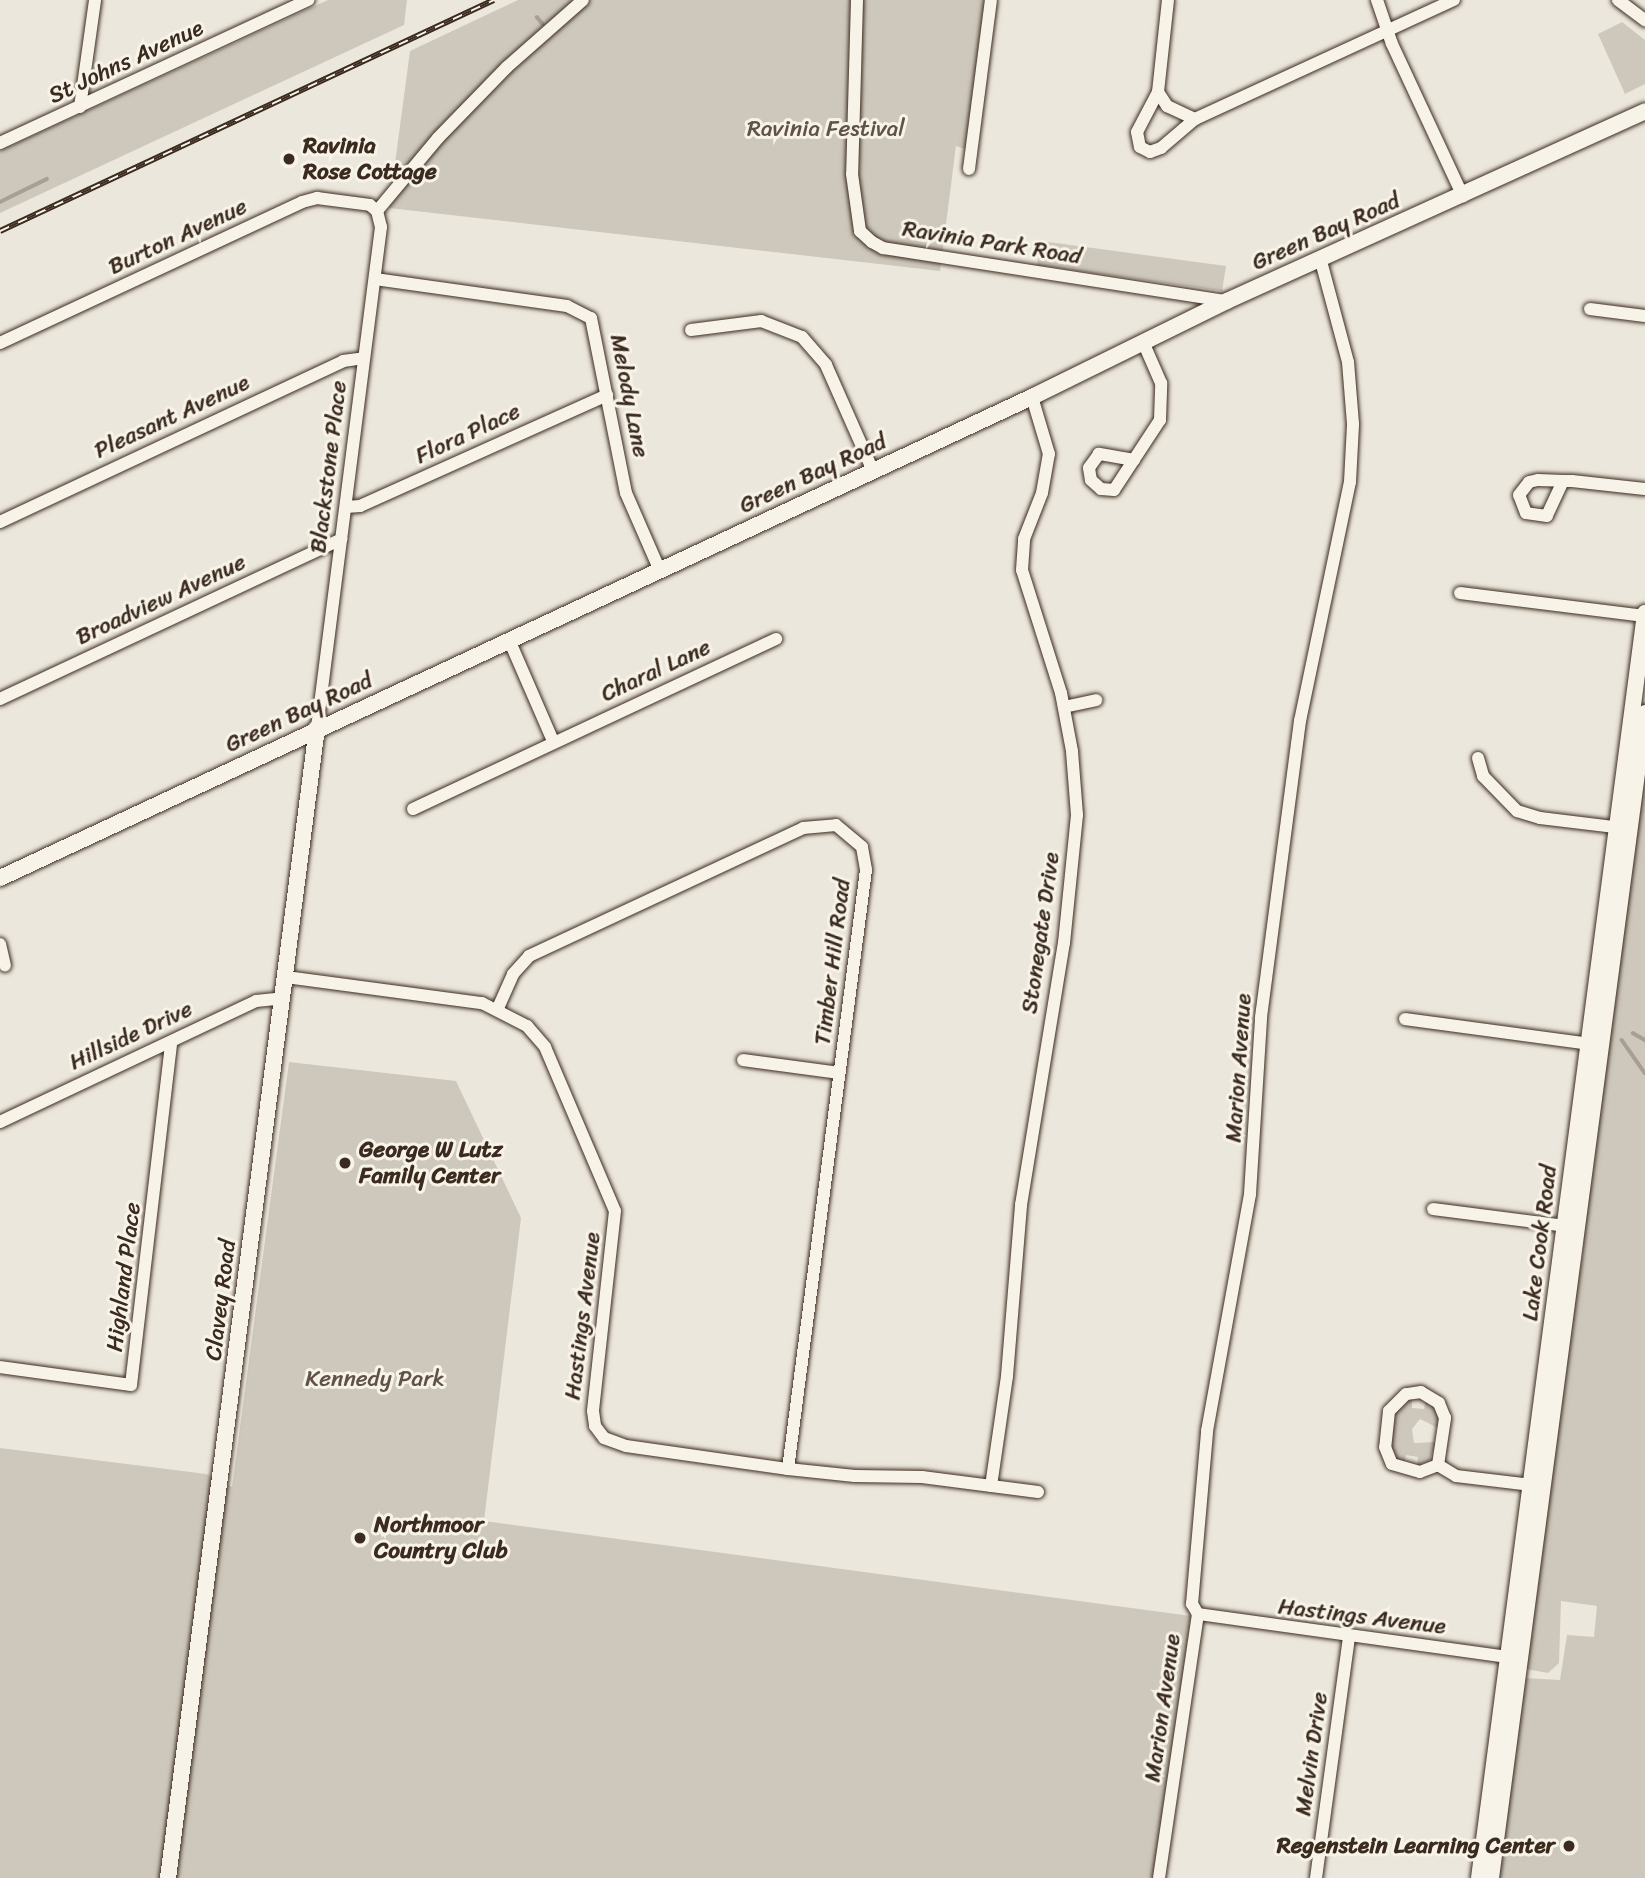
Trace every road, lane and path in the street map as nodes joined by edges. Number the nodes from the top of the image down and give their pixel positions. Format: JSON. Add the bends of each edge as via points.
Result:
{"nodes":[{"id":1,"x":95,"y":0,"type":"edge"},
{"id":2,"x":583,"y":0,"type":"edge"},
{"id":3,"x":858,"y":0,"type":"edge"},
{"id":4,"x":991,"y":0,"type":"edge"},
{"id":5,"x":1168,"y":0,"type":"edge"},
{"id":6,"x":1377,"y":0,"type":"edge"},
{"id":7,"x":1454,"y":0,"type":"edge"},
{"id":8,"x":1618,"y":0,"type":"edge"},
{"id":9,"x":304,"y":1,"type":"edge"},
{"id":10,"x":1645,"y":20,"type":"edge"},
{"id":11,"x":1388,"y":32,"type":"junction"},
{"id":12,"x":1158,"y":92,"type":"junction"},
{"id":13,"x":80,"y":107,"type":"junction"},
{"id":14,"x":1645,"y":111,"type":"edge"},
{"id":15,"x":1195,"y":119,"type":"junction"},
{"id":16,"x":0,"y":144,"type":"edge"},
{"id":17,"x":969,"y":169,"type":"dead end"},
{"id":18,"x":1463,"y":196,"type":"junction"},
{"id":19,"x":377,"y":211,"type":"junction"},
{"id":20,"x":1321,"y":261,"type":"junction"},
{"id":21,"x":375,"y":279,"type":"junction"},
{"id":22,"x":1227,"y":301,"type":"junction"},
{"id":23,"x":1590,"y":309,"type":"dead end"},
{"id":24,"x":1645,"y":316,"type":"edge"},
{"id":25,"x":691,"y":330,"type":"dead end"},
{"id":26,"x":0,"y":343,"type":"edge"},
{"id":27,"x":1144,"y":344,"type":"junction"},
{"id":28,"x":364,"y":358,"type":"junction"},
{"id":29,"x":607,"y":394,"type":"junction"},
{"id":30,"x":1032,"y":397,"type":"junction"},
{"id":31,"x":1134,"y":460,"type":"dead end"},
{"id":32,"x":873,"y":471,"type":"junction"},
{"id":33,"x":1563,"y":481,"type":"dead end"},
{"id":34,"x":1645,"y":489,"type":"edge"},
{"id":35,"x":345,"y":507,"type":"junction"},
{"id":36,"x":0,"y":522,"type":"edge"},
{"id":37,"x":341,"y":539,"type":"junction"},
{"id":38,"x":660,"y":571,"type":"junction"},
{"id":39,"x":1460,"y":593,"type":"dead end"},
{"id":40,"x":1645,"y":615,"type":"edge"},
{"id":41,"x":776,"y":639,"type":"dead end"},
{"id":42,"x":510,"y":642,"type":"junction"},
{"id":43,"x":0,"y":699,"type":"edge"},
{"id":44,"x":1096,"y":700,"type":"dead end"},
{"id":45,"x":1064,"y":707,"type":"junction"},
{"id":46,"x":1645,"y":713,"type":"edge"},
{"id":47,"x":317,"y":729,"type":"junction"},
{"id":48,"x":553,"y":741,"type":"junction"},
{"id":49,"x":1478,"y":758,"type":"dead end"},
{"id":50,"x":413,"y":809,"type":"dead end"},
{"id":51,"x":1624,"y":828,"type":"junction"},
{"id":52,"x":0,"y":878,"type":"edge"},
{"id":53,"x":0,"y":944,"type":"edge"},
{"id":54,"x":5,"y":965,"type":"dead end"},
{"id":55,"x":286,"y":977,"type":"junction"},
{"id":56,"x":283,"y":998,"type":"junction"},
{"id":57,"x":498,"y":1008,"type":"junction"},
{"id":58,"x":1405,"y":1019,"type":"dead end"},
{"id":59,"x":171,"y":1043,"type":"junction"},
{"id":60,"x":1594,"y":1045,"type":"junction"},
{"id":61,"x":744,"y":1060,"type":"dead end"},
{"id":62,"x":839,"y":1073,"type":"junction"},
{"id":63,"x":0,"y":1122,"type":"edge"},
{"id":64,"x":1433,"y":1209,"type":"dead end"},
{"id":65,"x":1565,"y":1226,"type":"junction"},
{"id":66,"x":0,"y":1367,"type":"edge"},
{"id":67,"x":1438,"y":1465,"type":"junction"},
{"id":68,"x":789,"y":1469,"type":"junction"},
{"id":69,"x":1531,"y":1485,"type":"junction"},
{"id":70,"x":991,"y":1486,"type":"junction"},
{"id":71,"x":1038,"y":1492,"type":"dead end"},
{"id":72,"x":1198,"y":1615,"type":"junction"},
{"id":73,"x":1349,"y":1636,"type":"junction"},
{"id":74,"x":1514,"y":1658,"type":"junction"},
{"id":75,"x":168,"y":1878,"type":"edge"},
{"id":76,"x":1159,"y":1878,"type":"edge"},
{"id":77,"x":1316,"y":1878,"type":"edge"},
{"id":78,"x":1479,"y":1878,"type":"edge"},
{"id":79,"x":1491,"y":1878,"type":"edge"}],
"edges":[{"from":1,"to":13,"type":"street"},
{"from":2,"to":19,"type":"street","via":[[507,67],[438,138]]},
{"from":3,"to":22,"type":"street","name":"Ravinia Park Road","via":[[852,174],[860,231],[872,242],[883,248]]},
{"from":4,"to":17,"type":"street"},
{"from":5,"to":12,"type":"street"},
{"from":6,"to":11,"type":"street"},
{"from":7,"to":11,"type":"street"},
{"from":8,"to":10,"type":"street"},
{"from":9,"to":13,"type":"street","name":"St Johns Avenue"},
{"from":11,"to":15,"type":"street"},
{"from":11,"to":18,"type":"street"},
{"from":12,"to":15,"type":"street","via":[[1167,106]]},
{"from":12,"to":15,"type":"street","via":[[1137,132],[1140,147],[1150,152],[1161,148]]},
{"from":13,"to":16,"type":"street","name":"St Johns Avenue"},
{"from":14,"to":18,"type":"main road","name":"Green Bay Road"},
{"from":18,"to":20,"type":"main road","name":"Green Bay Road"},
{"from":19,"to":21,"type":"street","name":"Blackstone Place","via":[[381,227]]},
{"from":19,"to":26,"type":"street","name":"Burton Avenue","via":[[369,205],[317,198],[302,202]]},
{"from":20,"to":22,"type":"main road","name":"Green Bay Road"},
{"from":20,"to":72,"type":"street","name":"Marion Avenue","via":[[1348,362],[1352,459],[1344,519],[1318,617],[1300,721],[1261,1017],[1250,1194],[1207,1431],[1192,1604]]},
{"from":21,"to":28,"type":"street","name":"Blackstone Place"},
{"from":21,"to":29,"type":"street","name":"Melody Lane","via":[[580,310],[591,318],[597,334]]},
{"from":22,"to":27,"type":"main road","name":"Green Bay Road"},
{"from":23,"to":24,"type":"street"},
{"from":25,"to":32,"type":"street","via":[[761,321],[802,337],[825,365]]},
{"from":27,"to":30,"type":"main road","name":"Green Bay Road"},
{"from":27,"to":31,"type":"street","via":[[1161,383],[1164,407],[1155,433]]},
{"from":28,"to":35,"type":"street","name":"Blackstone Place"},
{"from":28,"to":36,"type":"street","name":"Pleasant Avenue","via":[[332,366]]},
{"from":29,"to":35,"type":"street","name":"Flora Place","via":[[360,506]]},
{"from":29,"to":38,"type":"street","name":"Melody Lane","via":[[626,492]]},
{"from":30,"to":32,"type":"main road","name":"Green Bay Road"},
{"from":30,"to":45,"type":"street","name":"Stonegate Drive","via":[[1047,435],[1048,463],[1024,539],[1022,570]]},
{"from":32,"to":38,"type":"main road","name":"Green Bay Road"},
{"from":33,"to":34,"type":"street"},
{"from":35,"to":37,"type":"street","name":"Blackstone Place"},
{"from":37,"to":43,"type":"street","name":"Broadview Avenue"},
{"from":37,"to":47,"type":"street","name":"Blackstone Place"},
{"from":38,"to":42,"type":"main road","name":"Green Bay Road"},
{"from":39,"to":40,"type":"street"},
{"from":40,"to":51,"type":"main road","name":"Lake Cook Road"},
{"from":41,"to":48,"type":"street","name":"Charal Lane"},
{"from":42,"to":47,"type":"main road","name":"Green Bay Road"},
{"from":42,"to":48,"type":"street"},
{"from":44,"to":45,"type":"street"},
{"from":45,"to":70,"type":"street","name":"Stonegate Drive","via":[[1073,751],[1075,869],[1031,1129],[1007,1376]]},
{"from":46,"to":51,"type":"main road","name":"Lake Cook Road"},
{"from":47,"to":52,"type":"main road","name":"Green Bay Road"},
{"from":47,"to":55,"type":"main road","name":"Clavey Road"},
{"from":48,"to":50,"type":"street","name":"Charal Lane"},
{"from":49,"to":51,"type":"street","via":[[1483,776],[1511,808],[1540,818]]},
{"from":51,"to":60,"type":"main road","name":"Lake Cook Road"},
{"from":53,"to":54,"type":"street"},
{"from":55,"to":56,"type":"main road","name":"Clavey Road"},
{"from":55,"to":57,"type":"street","name":"Hastings Avenue"},
{"from":56,"to":59,"type":"street","name":"Hillside Drive","via":[[256,1001]]},
{"from":56,"to":75,"type":"main road","name":"Clavey Road"},
{"from":57,"to":62,"type":"street","name":"Timber Hill Road","via":[[513,974],[529,956],[803,828],[828,823],[844,829],[862,847],[866,870]]},
{"from":57,"to":68,"type":"street","name":"Hastings Avenue","via":[[527,1026],[545,1047],[615,1211],[593,1410],[599,1433],[611,1443],[626,1446]]},
{"from":58,"to":60,"type":"street"},
{"from":59,"to":63,"type":"street","name":"Hillside Drive"},
{"from":59,"to":66,"type":"street","name":"Highland Place","via":[[131,1385]]},
{"from":60,"to":65,"type":"main road","name":"Lake Cook Road"},
{"from":60,"to":74,"type":"main road","name":"Lake Cook Road"},
{"from":61,"to":62,"type":"street"},
{"from":62,"to":68,"type":"street","name":"Timber Hill Road"},
{"from":64,"to":65,"type":"street"},
{"from":65,"to":69,"type":"main road","name":"Lake Cook Road"},
{"from":67,"to":67,"type":"street","via":[[1409,1471],[1391,1464],[1387,1457],[1389,1411],[1406,1394],[1420,1392],[1439,1403],[1445,1418]]},
{"from":67,"to":69,"type":"street","via":[[1455,1476]]},
{"from":68,"to":70,"type":"street","name":"Hastings Avenue"},
{"from":69,"to":74,"type":"main road","name":"Lake Cook Road"},
{"from":70,"to":71,"type":"street","name":"Hastings Avenue"},
{"from":72,"to":73,"type":"street","name":"Hastings Avenue"},
{"from":72,"to":76,"type":"street","name":"Marion Avenue"},
{"from":73,"to":74,"type":"street","name":"Hastings Avenue"},
{"from":73,"to":77,"type":"street","name":"Melvin Drive"},
{"from":74,"to":78,"type":"main road","name":"Lake Cook Road"},
{"from":74,"to":79,"type":"main road","name":"Lake Cook Road"}]}
